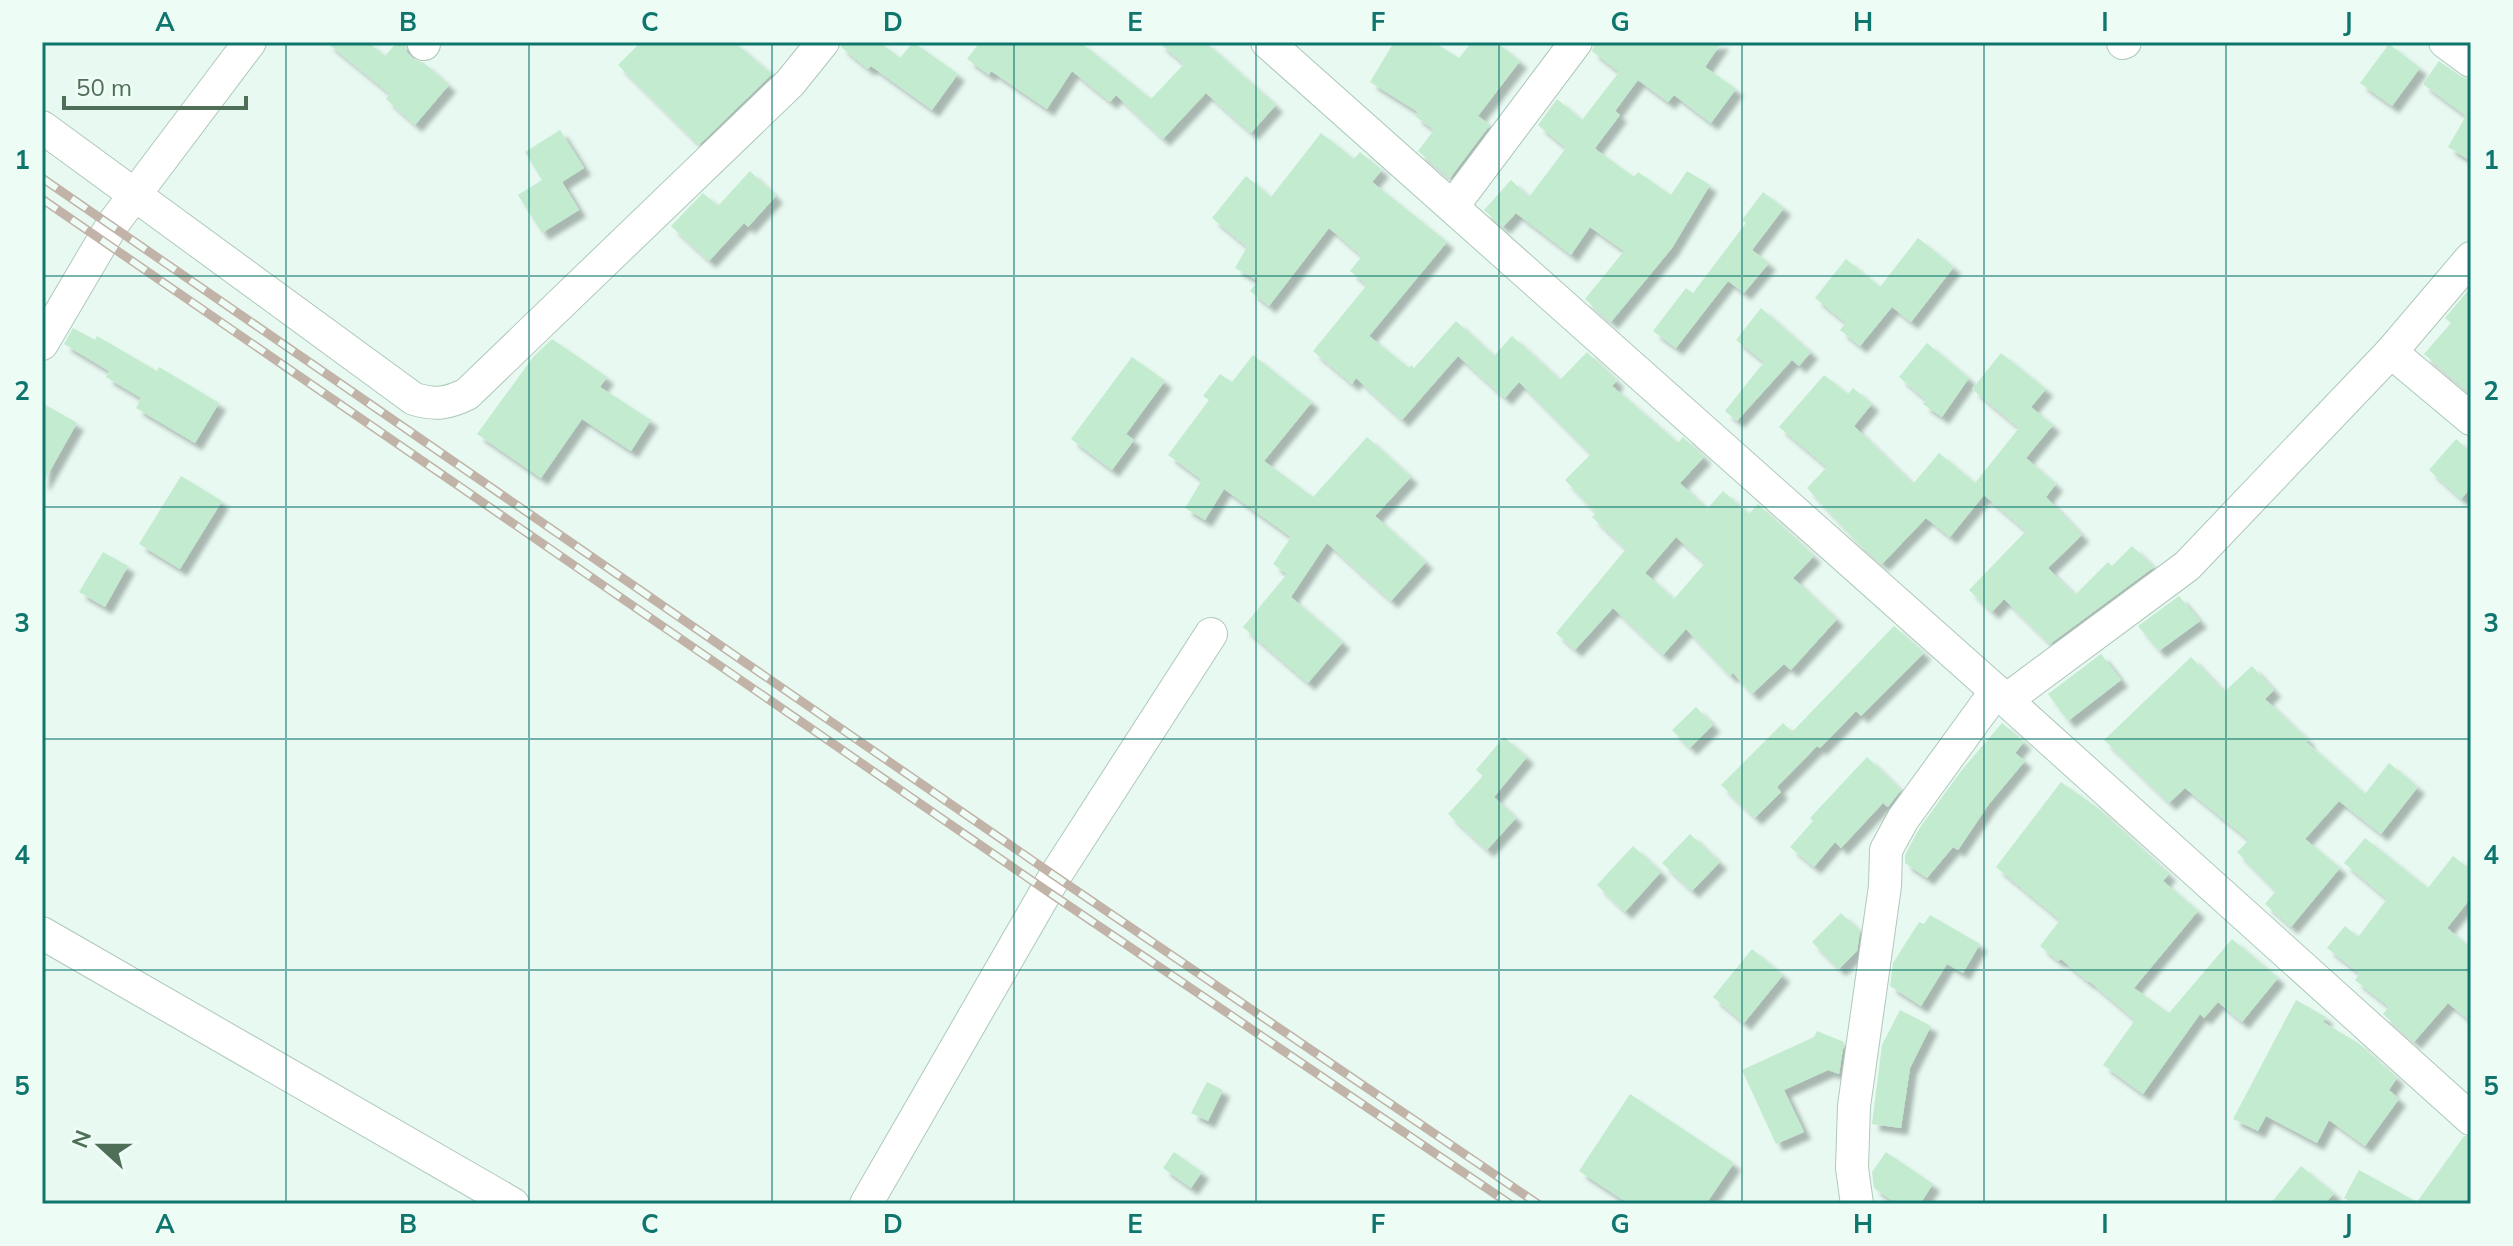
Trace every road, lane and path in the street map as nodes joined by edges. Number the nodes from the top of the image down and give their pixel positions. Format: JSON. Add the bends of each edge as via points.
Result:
{"nodes":[{"id":1,"x":250,"y":42,"type":"edge"},
{"id":2,"x":823,"y":42,"type":"edge"},
{"id":3,"x":1267,"y":42,"type":"edge"},
{"id":4,"x":1576,"y":42,"type":"edge"},
{"id":5,"x":2445,"y":42,"type":"edge"},
{"id":6,"x":2471,"y":61,"type":"edge"},
{"id":7,"x":42,"y":127,"type":"edge"},
{"id":8,"x":133,"y":195,"type":"junction"},
{"id":9,"x":1453,"y":206,"type":"junction"},
{"id":10,"x":2471,"y":258,"type":"edge"},
{"id":11,"x":42,"y":344,"type":"edge"},
{"id":12,"x":2391,"y":352,"type":"junction"},
{"id":13,"x":2471,"y":419,"type":"edge"},
{"id":14,"x":1211,"y":634,"type":"dead end"},
{"id":15,"x":2001,"y":695,"type":"junction"},
{"id":16,"x":42,"y":933,"type":"edge"},
{"id":17,"x":2471,"y":1119,"type":"edge"},
{"id":18,"x":513,"y":1204,"type":"edge"},
{"id":19,"x":866,"y":1204,"type":"edge"},
{"id":20,"x":1857,"y":1204,"type":"edge"}],
"edges":[{"from":1,"to":8,"type":"street"},
{"from":2,"to":8,"type":"street","via":[[745,127],[467,394],[450,403],[414,399]]},
{"from":3,"to":9,"type":"street"},
{"from":4,"to":9,"type":"street"},
{"from":5,"to":6,"type":"street"},
{"from":7,"to":8,"type":"street"},
{"from":8,"to":11,"type":"street"},
{"from":9,"to":15,"type":"street"},
{"from":10,"to":12,"type":"street"},
{"from":12,"to":13,"type":"street"},
{"from":12,"to":15,"type":"street","via":[[2187,566]]},
{"from":14,"to":19,"type":"street","via":[[1055,876]]},
{"from":15,"to":17,"type":"street"},
{"from":15,"to":20,"type":"street","via":[[1903,819],[1886,850],[1854,1106]]},
{"from":16,"to":18,"type":"street"}]}
